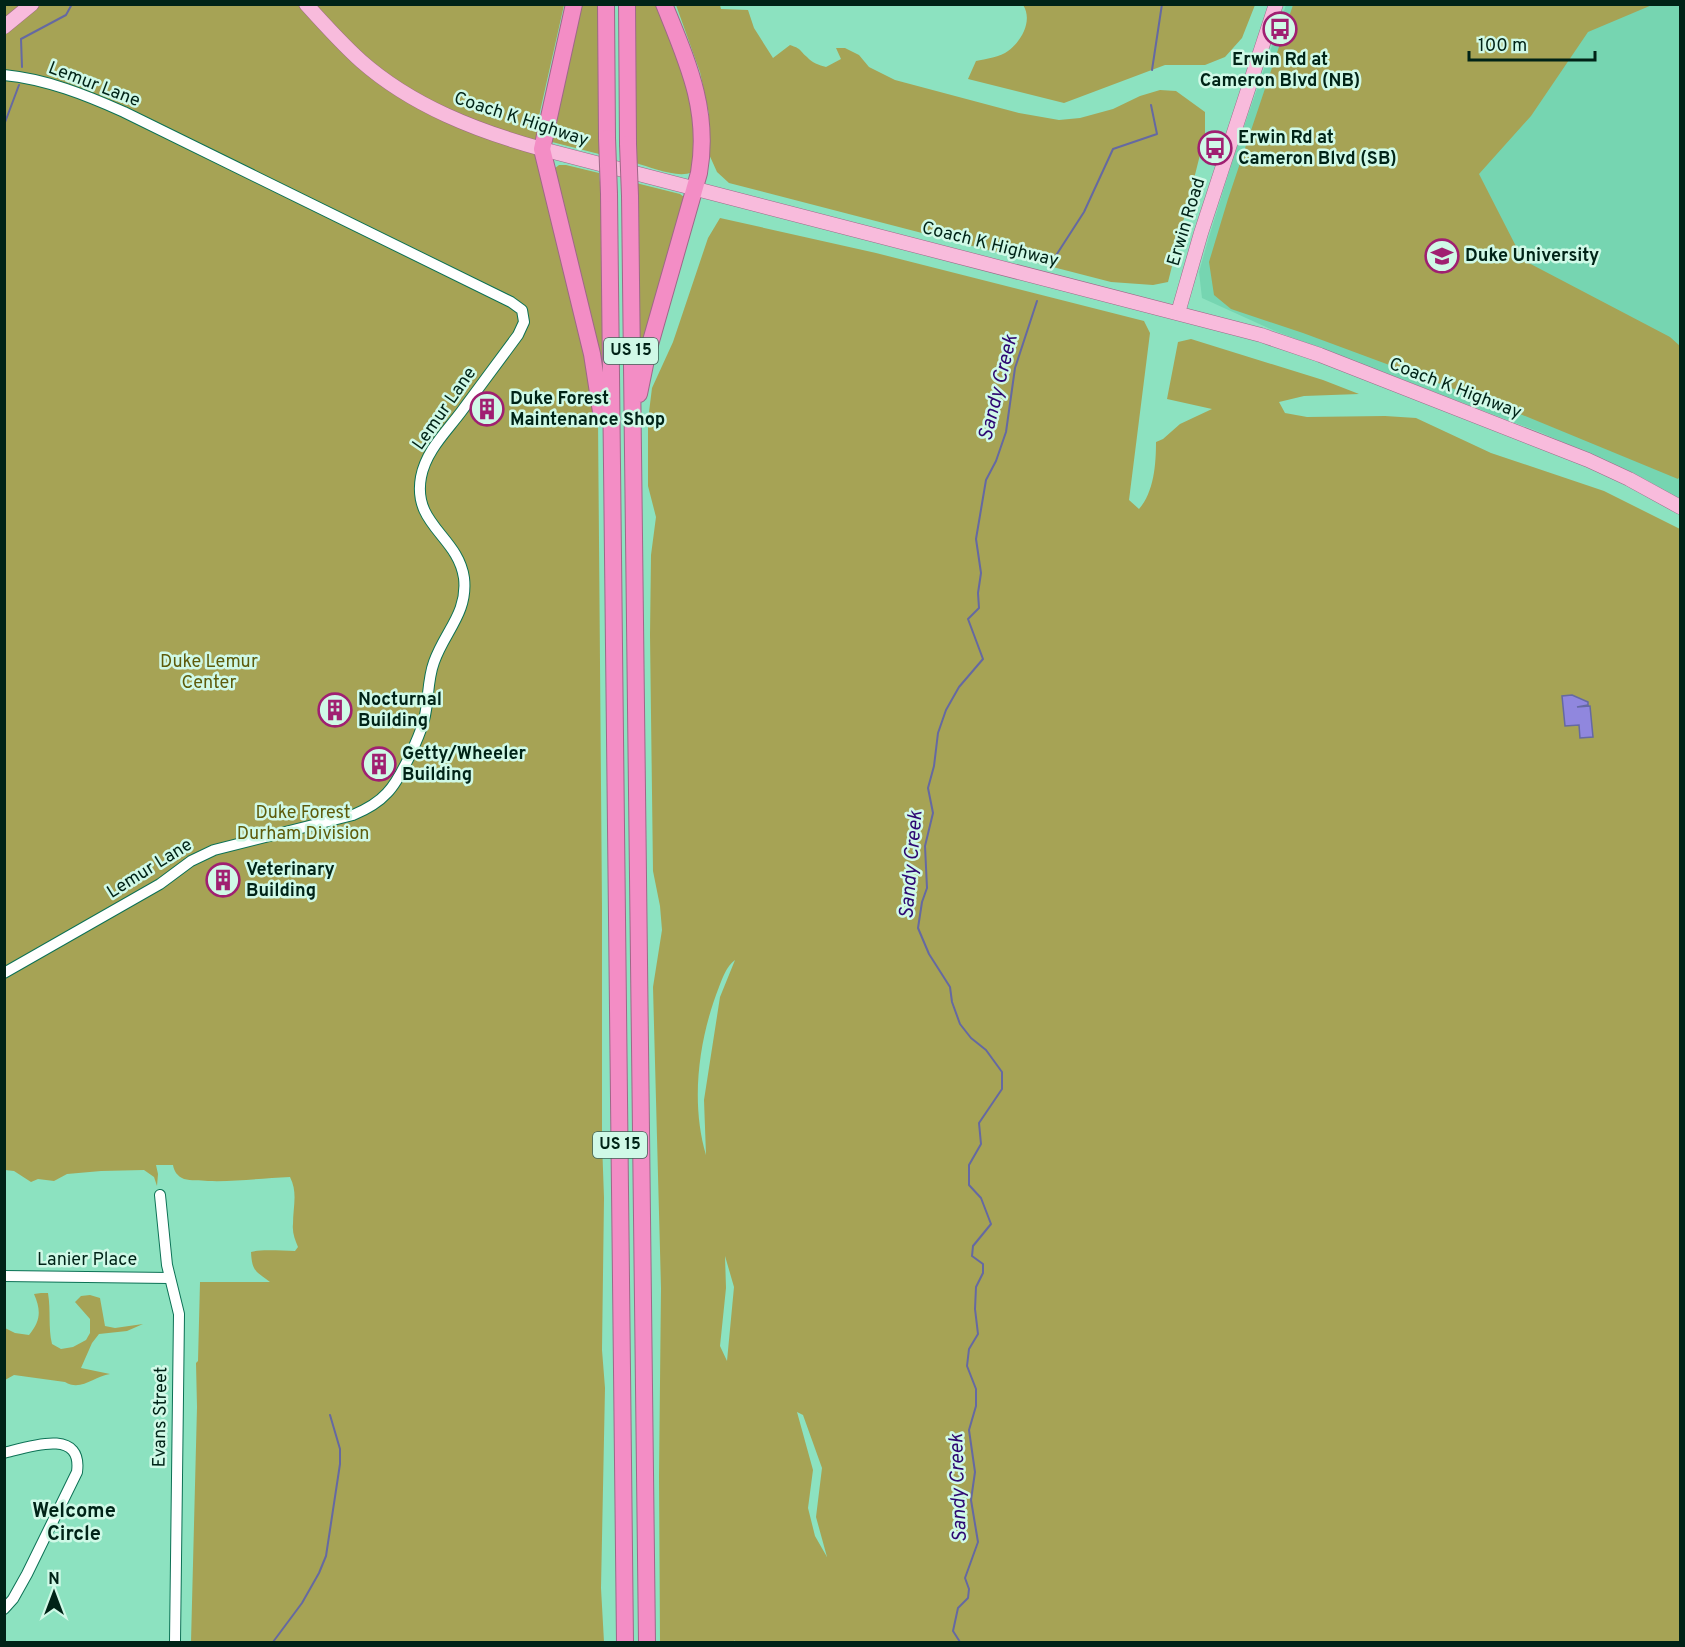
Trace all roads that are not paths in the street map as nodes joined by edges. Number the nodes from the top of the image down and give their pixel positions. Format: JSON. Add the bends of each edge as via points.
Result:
{"nodes":[{"id":1,"x":32,"y":4,"type":"edge"},
{"id":2,"x":306,"y":4,"type":"edge"},
{"id":3,"x":574,"y":4,"type":"edge"},
{"id":4,"x":606,"y":4,"type":"edge"},
{"id":5,"x":627,"y":4,"type":"edge"},
{"id":6,"x":664,"y":4,"type":"edge"},
{"id":7,"x":1276,"y":4,"type":"edge"},
{"id":8,"x":4,"y":27,"type":"edge"},
{"id":9,"x":4,"y":75,"type":"edge"},
{"id":10,"x":542,"y":149,"type":"junction"},
{"id":11,"x":695,"y":188,"type":"junction"},
{"id":12,"x":1178,"y":313,"type":"junction"},
{"id":13,"x":612,"y":463,"type":"junction"},
{"id":14,"x":633,"y":506,"type":"junction"},
{"id":15,"x":1680,"y":507,"type":"edge"},
{"id":16,"x":4,"y":973,"type":"edge"},
{"id":17,"x":160,"y":1195,"type":"dead end"},
{"id":18,"x":4,"y":1276,"type":"edge"},
{"id":19,"x":169,"y":1278,"type":"junction"},
{"id":20,"x":4,"y":1454,"type":"edge"},
{"id":21,"x":4,"y":1609,"type":"edge"},
{"id":22,"x":175,"y":1642,"type":"edge"},
{"id":23,"x":625,"y":1642,"type":"edge"},
{"id":24,"x":647,"y":1642,"type":"edge"}],
"edges":[{"from":1,"to":8,"type":"main road"},
{"from":2,"to":10,"type":"main road","name":"Coach K Highway","via":[[362,62],[417,100],[461,122]]},
{"from":3,"to":10,"type":"highway"},
{"from":4,"to":13,"type":"highway","number":"US 15","bridge":true},
{"from":5,"to":14,"type":"highway","number":"US 15","bridge":true},
{"from":6,"to":11,"type":"highway","via":[[693,78],[700,110],[702,152]]},
{"from":7,"to":12,"type":"main road","name":"Erwin Road"},
{"from":9,"to":16,"type":"street","name":"Lemur Lane","via":[[68,89],[124,112],[512,302],[522,310],[524,322],[434,447],[422,474],[423,510],[460,563],[464,593],[462,609],[434,661],[421,731],[389,791],[353,815],[202,855],[160,884]]},
{"from":10,"to":11,"type":"main road","name":"Coach K Highway"},
{"from":10,"to":13,"type":"highway","via":[[590,344],[604,438]]},
{"from":11,"to":12,"type":"main road","name":"Coach K Highway"},
{"from":11,"to":14,"type":"highway","via":[[643,373]]},
{"from":12,"to":15,"type":"main road","name":"Coach K Highway","via":[[1320,355],[1588,460]]},
{"from":13,"to":23,"type":"highway","number":"US 15"},
{"from":14,"to":24,"type":"highway","number":"US 15"},
{"from":17,"to":19,"type":"street","name":"Evans Street"},
{"from":18,"to":19,"type":"street","name":"Lanier Place"},
{"from":19,"to":22,"type":"street","name":"Evans Street","via":[[179,1314]]},
{"from":20,"to":21,"type":"street","via":[[62,1443],[76,1455],[78,1463],[27,1575]]}]}
